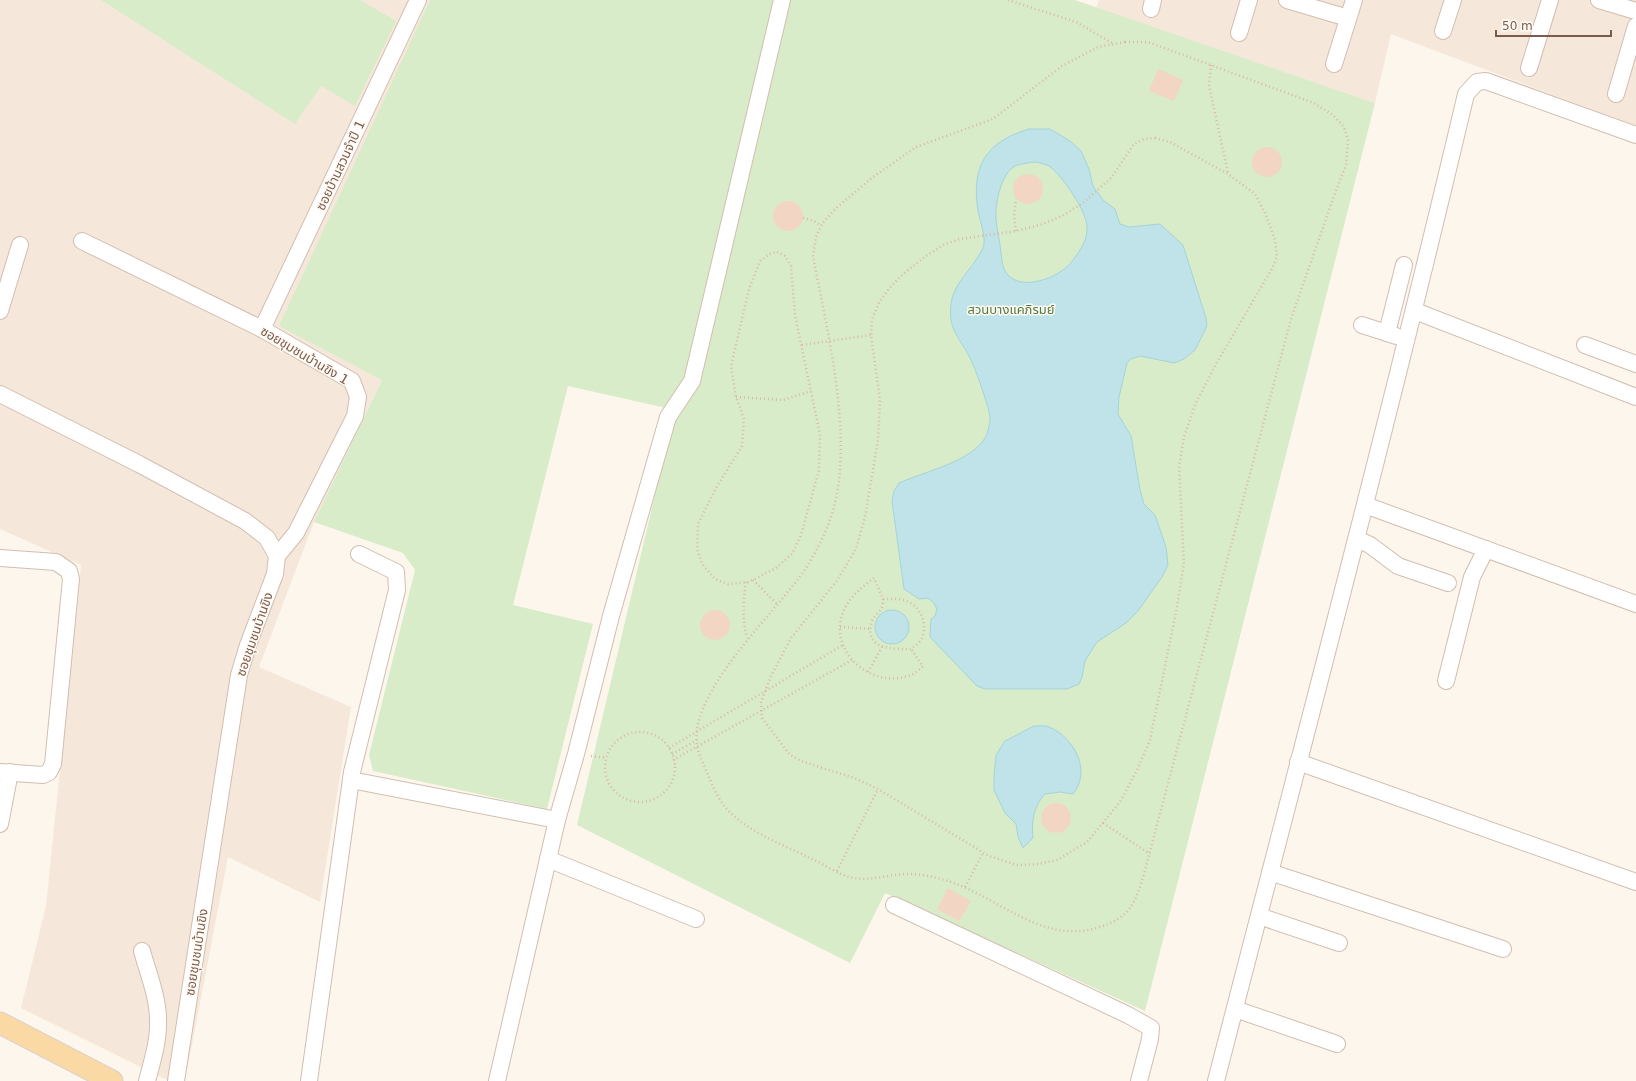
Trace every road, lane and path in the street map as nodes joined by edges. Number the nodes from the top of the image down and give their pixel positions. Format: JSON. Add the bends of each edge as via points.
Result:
{"nodes":[{"id":1,"x":418,"y":0,"type":"edge"},
{"id":2,"x":782,"y":0,"type":"edge"},
{"id":3,"x":1008,"y":0,"type":"edge"},
{"id":4,"x":1249,"y":0,"type":"edge"},
{"id":5,"x":1288,"y":0,"type":"edge"},
{"id":6,"x":1354,"y":0,"type":"edge"},
{"id":7,"x":1453,"y":0,"type":"edge"},
{"id":8,"x":1550,"y":0,"type":"edge"},
{"id":9,"x":1599,"y":0,"type":"edge"},
{"id":10,"x":1636,"y":11,"type":"edge"},
{"id":11,"x":1348,"y":18,"type":"junction"},
{"id":12,"x":1636,"y":26,"type":"edge"},
{"id":13,"x":1443,"y":31,"type":"dead end"},
{"id":14,"x":1239,"y":33,"type":"dead end"},
{"id":15,"x":1114,"y":44,"type":"junction"},
{"id":16,"x":1334,"y":64,"type":"dead end"},
{"id":17,"x":1211,"y":65,"type":"junction"},
{"id":18,"x":1529,"y":68,"type":"dead end"},
{"id":19,"x":1616,"y":94,"type":"dead end"},
{"id":20,"x":1636,"y":135,"type":"edge"},
{"id":21,"x":1228,"y":174,"type":"junction"},
{"id":22,"x":1016,"y":199,"type":"dead end"},
{"id":23,"x":803,"y":218,"type":"dead end"},
{"id":24,"x":821,"y":226,"type":"junction"},
{"id":25,"x":1016,"y":231,"type":"junction"},
{"id":26,"x":82,"y":241,"type":"dead end"},
{"id":27,"x":20,"y":245,"type":"dead end"},
{"id":28,"x":1404,"y":266,"type":"dead end"},
{"id":29,"x":0,"y":311,"type":"edge"},
{"id":30,"x":1415,"y":311,"type":"junction"},
{"id":31,"x":1362,"y":325,"type":"dead end"},
{"id":32,"x":262,"y":329,"type":"junction"},
{"id":33,"x":1386,"y":333,"type":"junction"},
{"id":34,"x":871,"y":335,"type":"junction"},
{"id":35,"x":1407,"y":339,"type":"junction"},
{"id":36,"x":829,"y":341,"type":"junction"},
{"id":37,"x":1585,"y":344,"type":"dead end"},
{"id":38,"x":802,"y":345,"type":"junction"},
{"id":39,"x":1636,"y":364,"type":"edge"},
{"id":40,"x":811,"y":391,"type":"junction"},
{"id":41,"x":0,"y":394,"type":"edge"},
{"id":42,"x":1636,"y":396,"type":"edge"},
{"id":43,"x":736,"y":397,"type":"junction"},
{"id":44,"x":1365,"y":505,"type":"junction"},
{"id":45,"x":1357,"y":539,"type":"junction"},
{"id":46,"x":1486,"y":549,"type":"junction"},
{"id":47,"x":359,"y":554,"type":"dead end"},
{"id":48,"x":277,"y":556,"type":"junction"},
{"id":49,"x":0,"y":558,"type":"edge"},
{"id":50,"x":753,"y":580,"type":"junction"},
{"id":51,"x":746,"y":582,"type":"junction"},
{"id":52,"x":1448,"y":583,"type":"dead end"},
{"id":53,"x":884,"y":599,"type":"junction"},
{"id":54,"x":777,"y":604,"type":"junction"},
{"id":55,"x":1636,"y":604,"type":"edge"},
{"id":56,"x":840,"y":627,"type":"junction"},
{"id":57,"x":870,"y":629,"type":"junction"},
{"id":58,"x":747,"y":638,"type":"junction"},
{"id":59,"x":842,"y":645,"type":"junction"},
{"id":60,"x":882,"y":647,"type":"junction"},
{"id":61,"x":911,"y":649,"type":"junction"},
{"id":62,"x":852,"y":660,"type":"junction"},
{"id":63,"x":868,"y":672,"type":"junction"},
{"id":64,"x":1446,"y":681,"type":"dead end"},
{"id":65,"x":765,"y":692,"type":"junction"},
{"id":66,"x":762,"y":711,"type":"junction"},
{"id":67,"x":696,"y":732,"type":"junction"},
{"id":68,"x":697,"y":740,"type":"junction"},
{"id":69,"x":697,"y":747,"type":"junction"},
{"id":70,"x":668,"y":748,"type":"junction"},
{"id":71,"x":672,"y":754,"type":"junction"},
{"id":72,"x":673,"y":760,"type":"junction"},
{"id":73,"x":1298,"y":762,"type":"junction"},
{"id":74,"x":5,"y":772,"type":"edge"},
{"id":75,"x":352,"y":780,"type":"junction"},
{"id":76,"x":878,"y":789,"type":"junction"},
{"id":77,"x":557,"y":820,"type":"junction"},
{"id":78,"x":1103,"y":823,"type":"junction"},
{"id":79,"x":0,"y":824,"type":"edge"},
{"id":80,"x":983,"y":852,"type":"junction"},
{"id":81,"x":1150,"y":854,"type":"junction"},
{"id":82,"x":548,"y":859,"type":"junction"},
{"id":83,"x":837,"y":871,"type":"junction"},
{"id":84,"x":1270,"y":872,"type":"junction"},
{"id":85,"x":1636,"y":882,"type":"edge"},
{"id":86,"x":965,"y":887,"type":"junction"},
{"id":87,"x":894,"y":905,"type":"dead end"},
{"id":88,"x":1259,"y":916,"type":"junction"},
{"id":89,"x":696,"y":919,"type":"dead end"},
{"id":90,"x":1339,"y":943,"type":"dead end"},
{"id":91,"x":1503,"y":949,"type":"dead end"},
{"id":92,"x":142,"y":951,"type":"dead end"},
{"id":93,"x":1235,"y":1009,"type":"junction"},
{"id":94,"x":0,"y":1023,"type":"edge"},
{"id":95,"x":1337,"y":1044,"type":"dead end"},
{"id":96,"x":112,"y":1081,"type":"edge"},
{"id":97,"x":147,"y":1081,"type":"edge"},
{"id":98,"x":176,"y":1081,"type":"edge"},
{"id":99,"x":309,"y":1081,"type":"edge"},
{"id":100,"x":497,"y":1081,"type":"edge"},
{"id":101,"x":1139,"y":1081,"type":"edge"},
{"id":102,"x":1216,"y":1081,"type":"edge"}],
"edges":[{"from":1,"to":32,"type":"street","name":"ซอยบ้านสวนจำปี 1"},
{"from":2,"to":77,"type":"street","via":[[692,382],[668,418]]},
{"from":3,"to":15,"type":"path","via":[[1076,22]]},
{"from":4,"to":14,"type":"street"},
{"from":5,"to":11,"type":"street"},
{"from":6,"to":11,"type":"street"},
{"from":7,"to":13,"type":"street"},
{"from":8,"to":18,"type":"street"},
{"from":9,"to":10,"type":"street"},
{"from":11,"to":16,"type":"street"},
{"from":12,"to":19,"type":"street"},
{"from":15,"to":17,"type":"path","via":[[1148,42]]},
{"from":15,"to":24,"type":"path","via":[[1098,47],[1062,66],[993,119],[916,147],[835,209]]},
{"from":17,"to":21,"type":"path","via":[[1209,86]]},
{"from":17,"to":81,"type":"path","via":[[1314,103],[1333,115],[1344,127],[1348,140],[1346,166],[1291,319]]},
{"from":20,"to":30,"type":"street","via":[[1486,81],[1476,82],[1466,94]]},
{"from":21,"to":25,"type":"path","via":[[1170,142],[1155,138],[1144,139],[1134,144],[1111,178],[1083,203],[1062,216]]},
{"from":21,"to":78,"type":"path","via":[[1237,178],[1255,194],[1275,240],[1277,256],[1273,268],[1195,404],[1184,437],[1179,467],[1184,564],[1150,740],[1120,802]]},
{"from":22,"to":25,"type":"path"},
{"from":23,"to":24,"type":"path"},
{"from":24,"to":36,"type":"path","via":[[813,256]]},
{"from":25,"to":34,"type":"path","via":[[960,239],[945,244],[926,256],[888,290],[872,319]]},
{"from":26,"to":32,"type":"street","name":"ซอยชุมชนบ้านขิง 1"},
{"from":27,"to":29,"type":"street"},
{"from":28,"to":33,"type":"street"},
{"from":30,"to":35,"type":"street"},
{"from":30,"to":42,"type":"street"},
{"from":31,"to":33,"type":"street"},
{"from":32,"to":48,"type":"street","name":"ซอยชุมชนบ้านขิง 1","via":[[352,381],[358,397],[355,416],[296,533]]},
{"from":33,"to":35,"type":"street"},
{"from":34,"to":36,"type":"path"},
{"from":34,"to":65,"type":"path","via":[[880,400],[878,440],[865,517],[856,548],[836,582],[791,638]]},
{"from":35,"to":44,"type":"street"},
{"from":36,"to":38,"type":"path"},
{"from":36,"to":54,"type":"path","via":[[836,380],[841,445],[838,489],[832,515],[819,544],[805,569]]},
{"from":37,"to":39,"type":"street"},
{"from":38,"to":40,"type":"path"},
{"from":38,"to":43,"type":"path","via":[[795,315],[791,266],[785,256],[777,252],[769,254],[760,261],[749,289],[731,366]]},
{"from":40,"to":43,"type":"path","via":[[783,400]]},
{"from":40,"to":50,"type":"path","via":[[820,435],[819,470],[801,535],[792,554],[776,568]]},
{"from":41,"to":48,"type":"street","via":[[245,521],[267,538]]},
{"from":43,"to":51,"type":"path","via":[[744,419],[742,446],[716,488],[698,524],[697,549],[702,564],[714,579],[728,584]]},
{"from":44,"to":45,"type":"street"},
{"from":44,"to":46,"type":"street"},
{"from":45,"to":52,"type":"street","via":[[1370,545],[1398,566]]},
{"from":45,"to":73,"type":"street"},
{"from":46,"to":55,"type":"street"},
{"from":46,"to":64,"type":"street","via":[[1471,583]]},
{"from":47,"to":75,"type":"street","via":[[396,572],[397,590]]},
{"from":48,"to":98,"type":"street","name":"ซอยชุมชนบ้านขิง","via":[[275,574],[239,675]]},
{"from":49,"to":74,"type":"street","via":[[56,562],[69,571],[71,579],[53,764],[49,772],[43,775]]},
{"from":50,"to":51,"type":"path"},
{"from":50,"to":54,"type":"path"},
{"from":51,"to":58,"type":"path","via":[[743,624]]},
{"from":53,"to":56,"type":"path","via":[[874,578],[853,595],[845,607]]},
{"from":53,"to":57,"type":"path"},
{"from":53,"to":61,"type":"path","via":[[908,602],[916,607],[922,616],[923,635],[920,642]]},
{"from":54,"to":58,"type":"path"},
{"from":56,"to":57,"type":"path"},
{"from":56,"to":59,"type":"path"},
{"from":57,"to":60,"type":"path","via":[[873,639]]},
{"from":58,"to":67,"type":"path","via":[[708,696],[699,715]]},
{"from":59,"to":62,"type":"path"},
{"from":59,"to":65,"type":"path"},
{"from":60,"to":61,"type":"path"},
{"from":60,"to":63,"type":"path"},
{"from":61,"to":63,"type":"path","via":[[923,666],[906,677],[891,679]]},
{"from":62,"to":63,"type":"path"},
{"from":62,"to":66,"type":"path"},
{"from":65,"to":66,"type":"path","via":[[761,702]]},
{"from":65,"to":67,"type":"path"},
{"from":66,"to":69,"type":"path"},
{"from":66,"to":76,"type":"path","via":[[762,718],[790,755]]},
{"from":67,"to":68,"type":"path"},
{"from":67,"to":70,"type":"path"},
{"from":68,"to":69,"type":"path"},
{"from":68,"to":71,"type":"path"},
{"from":69,"to":72,"type":"path"},
{"from":69,"to":83,"type":"path","via":[[725,808],[754,830]]},
{"from":70,"to":71,"type":"path"},
{"from":70,"to":72,"type":"path","via":[[658,737],[649,733],[627,734],[610,748],[605,769],[608,781],[614,791],[624,798],[647,801],[667,788],[673,778]]},
{"from":71,"to":72,"type":"path"},
{"from":73,"to":84,"type":"street"},
{"from":73,"to":85,"type":"street"},
{"from":74,"to":79,"type":"street"},
{"from":75,"to":77,"type":"street"},
{"from":75,"to":99,"type":"street"},
{"from":76,"to":80,"type":"path"},
{"from":76,"to":83,"type":"path"},
{"from":77,"to":82,"type":"street"},
{"from":78,"to":80,"type":"path","via":[[1087,842],[1057,860],[1017,865]]},
{"from":78,"to":81,"type":"path"},
{"from":80,"to":86,"type":"path"},
{"from":81,"to":86,"type":"path","via":[[1135,901],[1125,913],[1109,924],[1085,931],[1057,931],[1036,924]]},
{"from":82,"to":89,"type":"street"},
{"from":82,"to":100,"type":"street"},
{"from":83,"to":86,"type":"path","via":[[863,879],[910,874],[926,876]]},
{"from":84,"to":88,"type":"street"},
{"from":84,"to":91,"type":"street"},
{"from":87,"to":101,"type":"street","via":[[1151,1028]]},
{"from":88,"to":90,"type":"street"},
{"from":88,"to":93,"type":"street"},
{"from":92,"to":97,"type":"street","via":[[158,1021]]},
{"from":93,"to":95,"type":"street"},
{"from":93,"to":102,"type":"street"},
{"from":94,"to":96,"type":"main road"}]}
